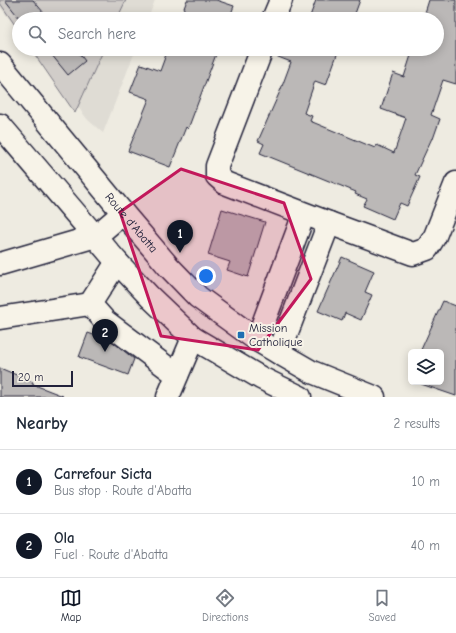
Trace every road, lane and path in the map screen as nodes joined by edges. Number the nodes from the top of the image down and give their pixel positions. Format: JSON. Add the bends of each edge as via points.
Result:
{"nodes":[{"id":1,"x":281,"y":0,"type":"edge"},
{"id":2,"x":277,"y":12,"type":"edge"},
{"id":3,"x":259,"y":56,"type":"edge"},
{"id":4,"x":0,"y":64,"type":"edge"},
{"id":5,"x":0,"y":125,"type":"edge"},
{"id":6,"x":456,"y":183,"type":"edge"},
{"id":7,"x":123,"y":213,"type":"junction"},
{"id":8,"x":304,"y":214,"type":"junction"},
{"id":9,"x":329,"y":223,"type":"junction"},
{"id":10,"x":96,"y":236,"type":"junction"},
{"id":11,"x":117,"y":262,"type":"junction"},
{"id":12,"x":0,"y":264,"type":"edge"},
{"id":13,"x":90,"y":304,"type":"junction"},
{"id":14,"x":0,"y":318,"type":"edge"},
{"id":15,"x":193,"y":338,"type":"junction"},
{"id":16,"x":257,"y":340,"type":"junction"},
{"id":17,"x":279,"y":353,"type":"junction"},
{"id":18,"x":177,"y":375,"type":"junction"},
{"id":19,"x":168,"y":397,"type":"edge"},
{"id":20,"x":300,"y":397,"type":"edge"},
{"id":21,"x":374,"y":397,"type":"edge"}],
"edges":[{"from":1,"to":2,"type":"street"},
{"from":3,"to":8,"type":"street","via":[[217,166],[217,176],[225,183]]},
{"from":4,"to":7,"type":"street","name":"Route d'Abatta"},
{"from":5,"to":10,"type":"street"},
{"from":6,"to":9,"type":"street","via":[[435,236],[427,249],[413,254]]},
{"from":7,"to":10,"type":"street"},
{"from":7,"to":16,"type":"street","name":"Route d'Abatta","via":[[198,297]]},
{"from":8,"to":9,"type":"street"},
{"from":8,"to":16,"type":"street"},
{"from":9,"to":17,"type":"street"},
{"from":10,"to":11,"type":"street"},
{"from":10,"to":12,"type":"street"},
{"from":11,"to":13,"type":"street"},
{"from":11,"to":15,"type":"street"},
{"from":13,"to":14,"type":"street"},
{"from":13,"to":18,"type":"street","via":[[105,321]]},
{"from":15,"to":18,"type":"street"},
{"from":15,"to":20,"type":"street","via":[[261,378]]},
{"from":16,"to":17,"type":"street","name":"Route d'Abatta"},
{"from":17,"to":21,"type":"street","name":"Route d'Abatta","via":[[312,372]]},
{"from":18,"to":19,"type":"street"}]}
